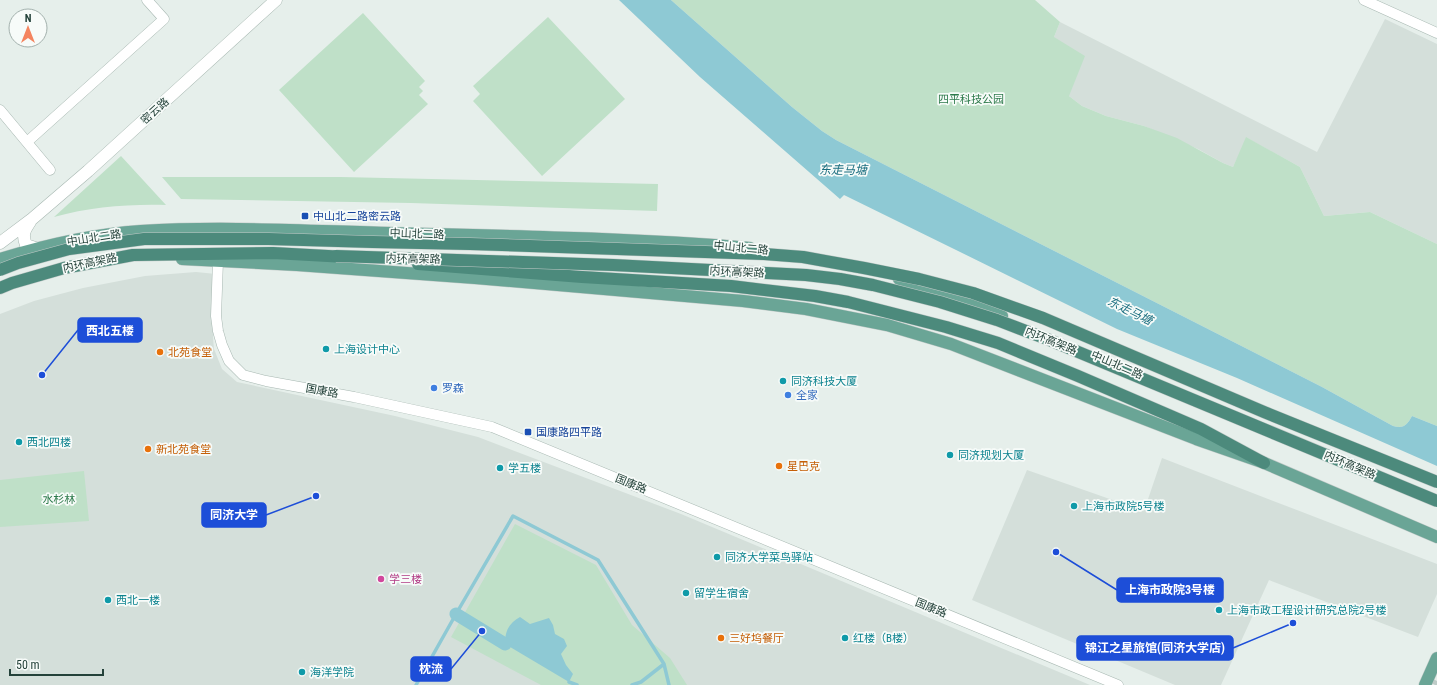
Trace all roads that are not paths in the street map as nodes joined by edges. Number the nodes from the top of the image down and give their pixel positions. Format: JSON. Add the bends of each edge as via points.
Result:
{"nodes":[{"id":1,"x":147,"y":0,"type":"edge"},
{"id":2,"x":276,"y":0,"type":"edge"},
{"id":3,"x":1364,"y":0,"type":"edge"},
{"id":4,"x":1437,"y":33,"type":"edge"},
{"id":5,"x":0,"y":110,"type":"edge"},
{"id":6,"x":27,"y":142,"type":"junction"},
{"id":7,"x":50,"y":170,"type":"dead end"},
{"id":8,"x":32,"y":219,"type":"junction"},
{"id":9,"x":0,"y":243,"type":"edge"},
{"id":10,"x":35,"y":248,"type":"junction"},
{"id":11,"x":336,"y":256,"type":"junction"},
{"id":12,"x":0,"y":258,"type":"edge"},
{"id":13,"x":218,"y":261,"type":"junction"},
{"id":14,"x":0,"y":270,"type":"edge"},
{"id":15,"x":0,"y":288,"type":"edge"},
{"id":16,"x":0,"y":294,"type":"edge"},
{"id":17,"x":1264,"y":463,"type":"junction"},
{"id":18,"x":1437,"y":482,"type":"edge"},
{"id":19,"x":1437,"y":502,"type":"edge"},
{"id":20,"x":1437,"y":537,"type":"edge"},
{"id":21,"x":1437,"y":658,"type":"edge"},
{"id":22,"x":1118,"y":685,"type":"edge"},
{"id":23,"x":1425,"y":685,"type":"edge"}],
"edges":[{"from":1,"to":6,"type":"street","via":[[164,19]]},
{"from":2,"to":8,"type":"street","name":"密云路"},
{"from":3,"to":4,"type":"street"},
{"from":5,"to":6,"type":"street"},
{"from":6,"to":7,"type":"street"},
{"from":8,"to":9,"type":"street","name":"密云路"},
{"from":8,"to":10,"type":"street","name":"密云路","via":[[24,230],[23,238],[26,245]]},
{"from":10,"to":12,"type":"main road","name":"中山北二路"},
{"from":10,"to":19,"type":"main road","name":"中山北二路","via":[[140,231],[219,228],[637,241],[770,250],[812,257],[936,291],[1001,316]]},
{"from":11,"to":15,"type":"highway","name":"内环高架路","via":[[273,253],[133,255],[64,268]]},
{"from":11,"to":17,"type":"highway","bridge":true,"via":[[745,288],[848,302],[998,343],[1201,429]]},
{"from":11,"to":19,"type":"highway","name":"内环高架路","bridge":true,"via":[[590,264],[806,275],[873,285],[940,302],[1047,339]]},
{"from":13,"to":16,"type":"main road","via":[[136,259],[67,272]]},
{"from":13,"to":17,"type":"main road","via":[[475,278],[743,301],[806,309],[887,325],[951,344]]},
{"from":13,"to":22,"type":"street","name":"国康路","via":[[218,331],[229,360],[243,375],[266,382],[354,396],[492,427]]},
{"from":14,"to":18,"type":"highway","name":"内环高架路","bridge":true,"via":[[69,249],[144,239],[470,244],[803,257],[919,279],[1043,318]]},
{"from":17,"to":20,"type":"main road"},
{"from":21,"to":23,"type":"main road"}]}
